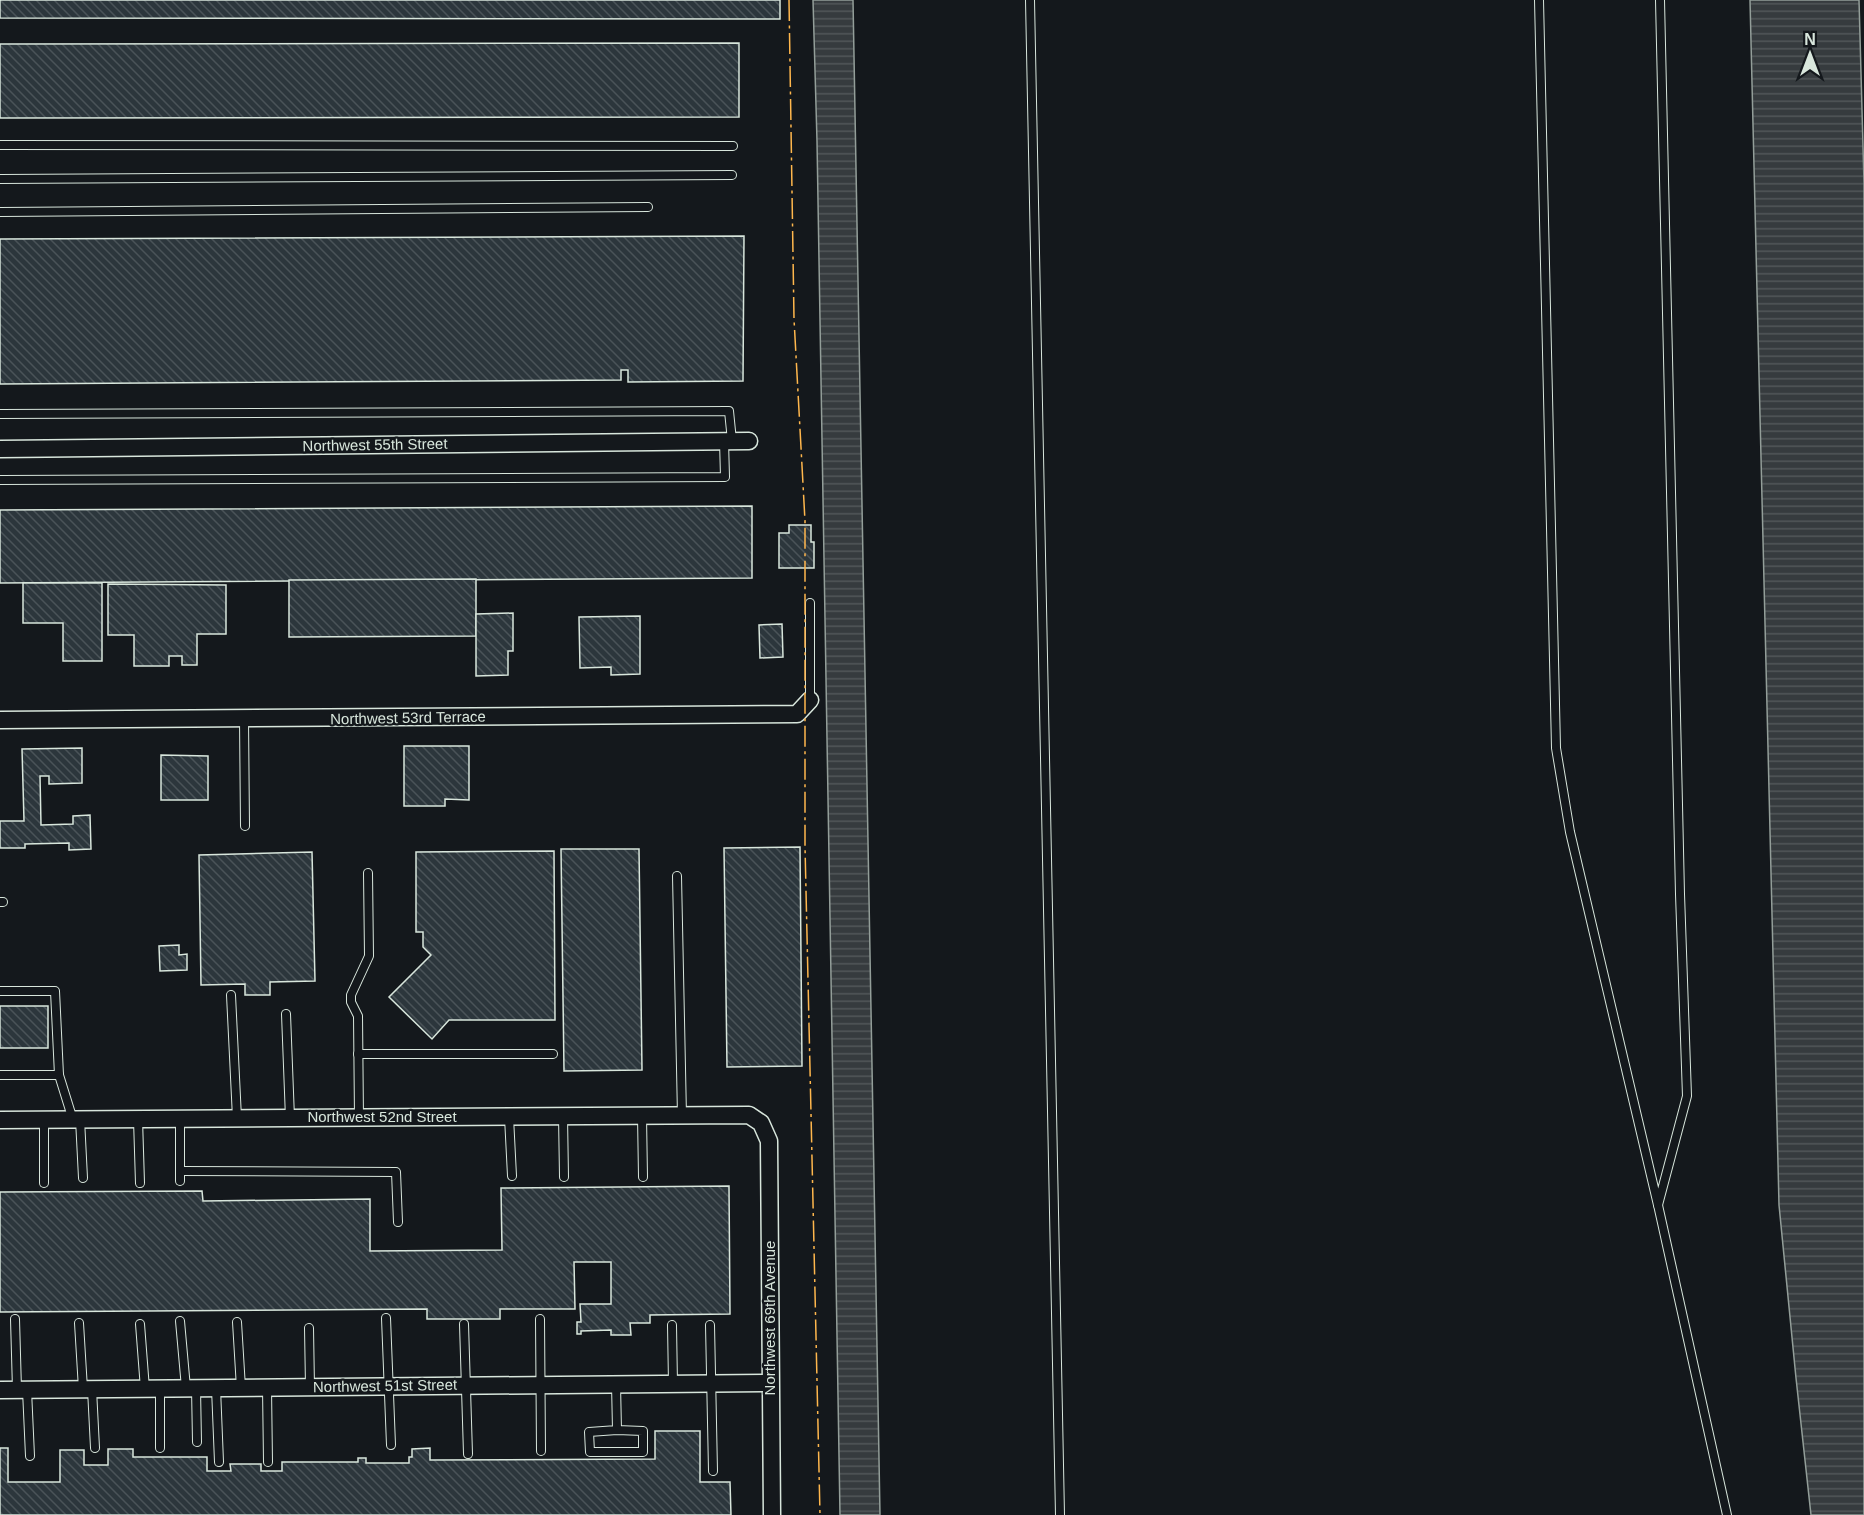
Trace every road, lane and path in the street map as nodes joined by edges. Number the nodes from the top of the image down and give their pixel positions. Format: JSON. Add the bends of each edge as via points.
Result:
{"nodes":[{"id":1,"x":1030,"y":0,"type":"edge"},
{"id":2,"x":1539,"y":0,"type":"edge"},
{"id":3,"x":1660,"y":0,"type":"edge"},
{"id":4,"x":0,"y":145,"type":"edge"},
{"id":5,"x":733,"y":146,"type":"dead end"},
{"id":6,"x":732,"y":175,"type":"dead end"},
{"id":7,"x":0,"y":179,"type":"edge"},
{"id":8,"x":648,"y":207,"type":"dead end"},
{"id":9,"x":0,"y":212,"type":"edge"},
{"id":10,"x":0,"y":414,"type":"edge"},
{"id":11,"x":728,"y":441,"type":"junction"},
{"id":12,"x":749,"y":441,"type":"dead end"},
{"id":13,"x":0,"y":449,"type":"edge"},
{"id":14,"x":0,"y":480,"type":"edge"},
{"id":15,"x":810,"y":603,"type":"dead end"},
{"id":16,"x":810,"y":700,"type":"joint"},
{"id":17,"x":244,"y":719,"type":"junction"},
{"id":18,"x":0,"y":720,"type":"edge"},
{"id":19,"x":245,"y":826,"type":"dead end"},
{"id":20,"x":368,"y":873,"type":"dead end"},
{"id":21,"x":677,"y":876,"type":"dead end"},
{"id":22,"x":0,"y":991,"type":"edge"},
{"id":23,"x":231,"y":995,"type":"dead end"},
{"id":24,"x":286,"y":1014,"type":"dead end"},
{"id":25,"x":358,"y":1054,"type":"junction"},
{"id":26,"x":553,"y":1054,"type":"dead end"},
{"id":27,"x":0,"y":1075,"type":"edge"},
{"id":28,"x":59,"y":1075,"type":"junction"},
{"id":29,"x":563,"y":1116,"type":"junction"},
{"id":30,"x":642,"y":1116,"type":"junction"},
{"id":31,"x":682,"y":1116,"type":"junction"},
{"id":32,"x":509,"y":1117,"type":"junction"},
{"id":33,"x":237,"y":1118,"type":"junction"},
{"id":34,"x":290,"y":1118,"type":"junction"},
{"id":35,"x":359,"y":1118,"type":"junction"},
{"id":36,"x":76,"y":1119,"type":"junction"},
{"id":37,"x":138,"y":1119,"type":"junction"},
{"id":38,"x":180,"y":1119,"type":"junction"},
{"id":39,"x":0,"y":1120,"type":"edge"},
{"id":40,"x":44,"y":1120,"type":"junction"},
{"id":41,"x":761,"y":1123,"type":"joint"},
{"id":42,"x":512,"y":1176,"type":"dead end"},
{"id":43,"x":564,"y":1177,"type":"dead end"},
{"id":44,"x":643,"y":1177,"type":"dead end"},
{"id":45,"x":83,"y":1179,"type":"dead end"},
{"id":46,"x":44,"y":1184,"type":"dead end"},
{"id":47,"x":140,"y":1184,"type":"dead end"},
{"id":48,"x":1658,"y":1205,"type":"junction"},
{"id":49,"x":398,"y":1222,"type":"dead end"},
{"id":50,"x":386,"y":1318,"type":"dead end"},
{"id":51,"x":15,"y":1319,"type":"dead end"},
{"id":52,"x":540,"y":1319,"type":"dead end"},
{"id":53,"x":180,"y":1321,"type":"dead end"},
{"id":54,"x":237,"y":1322,"type":"dead end"},
{"id":55,"x":79,"y":1323,"type":"dead end"},
{"id":56,"x":140,"y":1324,"type":"dead end"},
{"id":57,"x":464,"y":1324,"type":"dead end"},
{"id":58,"x":672,"y":1325,"type":"dead end"},
{"id":59,"x":710,"y":1325,"type":"dead end"},
{"id":60,"x":309,"y":1328,"type":"dead end"},
{"id":61,"x":770,"y":1383,"type":"junction"},
{"id":62,"x":616,"y":1384,"type":"junction"},
{"id":63,"x":673,"y":1384,"type":"junction"},
{"id":64,"x":712,"y":1384,"type":"junction"},
{"id":65,"x":541,"y":1385,"type":"junction"},
{"id":66,"x":466,"y":1386,"type":"junction"},
{"id":67,"x":310,"y":1387,"type":"junction"},
{"id":68,"x":388,"y":1387,"type":"junction"},
{"id":69,"x":191,"y":1388,"type":"junction"},
{"id":70,"x":216,"y":1388,"type":"junction"},
{"id":71,"x":241,"y":1388,"type":"junction"},
{"id":72,"x":267,"y":1388,"type":"junction"},
{"id":73,"x":88,"y":1389,"type":"junction"},
{"id":74,"x":152,"y":1389,"type":"junction"},
{"id":75,"x":0,"y":1390,"type":"edge"},
{"id":76,"x":22,"y":1390,"type":"junction"},
{"id":77,"x":617,"y":1430,"type":"junction"},
{"id":78,"x":197,"y":1442,"type":"dead end"},
{"id":79,"x":391,"y":1445,"type":"dead end"},
{"id":80,"x":95,"y":1448,"type":"dead end"},
{"id":81,"x":160,"y":1448,"type":"dead end"},
{"id":82,"x":541,"y":1451,"type":"dead end"},
{"id":83,"x":468,"y":1454,"type":"dead end"},
{"id":84,"x":30,"y":1456,"type":"dead end"},
{"id":85,"x":219,"y":1462,"type":"dead end"},
{"id":86,"x":268,"y":1462,"type":"dead end"},
{"id":87,"x":713,"y":1471,"type":"dead end"},
{"id":88,"x":772,"y":1515,"type":"edge"},
{"id":89,"x":1060,"y":1515,"type":"edge"},
{"id":90,"x":1727,"y":1515,"type":"edge"}],
"edges":[{"from":1,"to":89,"type":"lane"},
{"from":2,"to":48,"type":"lane","via":[[1556,748],[1570,831]]},
{"from":3,"to":48,"type":"lane","via":[[1688,1096]]},
{"from":4,"to":5,"type":"lane"},
{"from":6,"to":7,"type":"lane"},
{"from":8,"to":9,"type":"lane"},
{"from":10,"to":11,"type":"lane","via":[[729,411]]},
{"from":11,"to":12,"type":"street","name":"Northwest 55th Street"},
{"from":11,"to":13,"type":"street","name":"Northwest 55th Street"},
{"from":11,"to":14,"type":"lane","via":[[725,477]]},
{"from":15,"to":16,"type":"lane"},
{"from":16,"to":17,"type":"street","name":"Northwest 53rd Terrace","via":[[797,714]]},
{"from":17,"to":18,"type":"street","name":"Northwest 53rd Terrace"},
{"from":17,"to":19,"type":"lane"},
{"from":20,"to":25,"type":"lane","via":[[369,956],[351,994],[358,1016]]},
{"from":21,"to":31,"type":"lane"},
{"from":22,"to":28,"type":"lane","via":[[55,991]]},
{"from":23,"to":33,"type":"lane"},
{"from":24,"to":34,"type":"lane"},
{"from":25,"to":26,"type":"lane"},
{"from":25,"to":35,"type":"lane"},
{"from":27,"to":28,"type":"lane"},
{"from":28,"to":36,"type":"lane"},
{"from":29,"to":30,"type":"street","name":"Northwest 52nd Street"},
{"from":29,"to":32,"type":"street","name":"Northwest 52nd Street"},
{"from":29,"to":43,"type":"lane"},
{"from":30,"to":31,"type":"street","name":"Northwest 52nd Street"},
{"from":30,"to":44,"type":"lane"},
{"from":31,"to":41,"type":"street","name":"Northwest 52nd Street","via":[[749,1115]]},
{"from":32,"to":35,"type":"street","name":"Northwest 52nd Street"},
{"from":32,"to":42,"type":"lane"},
{"from":33,"to":34,"type":"street","name":"Northwest 52nd Street"},
{"from":33,"to":38,"type":"street","name":"Northwest 52nd Street"},
{"from":34,"to":35,"type":"street","name":"Northwest 52nd Street"},
{"from":36,"to":37,"type":"street","name":"Northwest 52nd Street"},
{"from":36,"to":40,"type":"street","name":"Northwest 52nd Street"},
{"from":36,"to":45,"type":"lane"},
{"from":37,"to":38,"type":"street","name":"Northwest 52nd Street"},
{"from":37,"to":47,"type":"lane"},
{"from":38,"to":49,"type":"lane","via":[[180,1176],[396,1172]]},
{"from":39,"to":40,"type":"street","name":"Northwest 52nd Street"},
{"from":40,"to":46,"type":"lane"},
{"from":41,"to":61,"type":"street","name":"Northwest 69th Avenue","via":[[769,1140]]},
{"from":48,"to":90,"type":"lane"},
{"from":50,"to":68,"type":"lane"},
{"from":51,"to":76,"type":"lane"},
{"from":52,"to":65,"type":"lane"},
{"from":53,"to":69,"type":"lane"},
{"from":54,"to":71,"type":"lane"},
{"from":55,"to":73,"type":"lane"},
{"from":56,"to":74,"type":"lane"},
{"from":57,"to":66,"type":"lane"},
{"from":58,"to":63,"type":"lane"},
{"from":59,"to":64,"type":"lane"},
{"from":60,"to":67,"type":"lane"},
{"from":61,"to":64,"type":"street","name":"Northwest 51st Street"},
{"from":61,"to":88,"type":"street","name":"Northwest 69th Avenue"},
{"from":62,"to":63,"type":"street","name":"Northwest 51st Street"},
{"from":62,"to":65,"type":"street","name":"Northwest 51st Street"},
{"from":62,"to":77,"type":"lane"},
{"from":63,"to":64,"type":"street","name":"Northwest 51st Street"},
{"from":64,"to":87,"type":"lane"},
{"from":65,"to":66,"type":"street","name":"Northwest 51st Street"},
{"from":65,"to":82,"type":"lane"},
{"from":66,"to":68,"type":"street","name":"Northwest 51st Street"},
{"from":66,"to":83,"type":"lane"},
{"from":67,"to":68,"type":"street","name":"Northwest 51st Street"},
{"from":67,"to":72,"type":"street","name":"Northwest 51st Street"},
{"from":68,"to":79,"type":"lane"},
{"from":69,"to":70,"type":"street","name":"Northwest 51st Street"},
{"from":69,"to":74,"type":"street","name":"Northwest 51st Street"},
{"from":69,"to":78,"type":"lane"},
{"from":70,"to":71,"type":"street","name":"Northwest 51st Street"},
{"from":70,"to":85,"type":"lane"},
{"from":71,"to":72,"type":"street","name":"Northwest 51st Street"},
{"from":72,"to":86,"type":"lane"},
{"from":73,"to":74,"type":"street","name":"Northwest 51st Street"},
{"from":73,"to":76,"type":"street","name":"Northwest 51st Street"},
{"from":73,"to":80,"type":"lane"},
{"from":74,"to":81,"type":"lane"},
{"from":75,"to":76,"type":"street","name":"Northwest 51st Street"},
{"from":76,"to":84,"type":"lane"},
{"from":77,"to":77,"type":"lane","via":[[589,1432],[590,1452],[643,1452],[643,1431]]}]}
